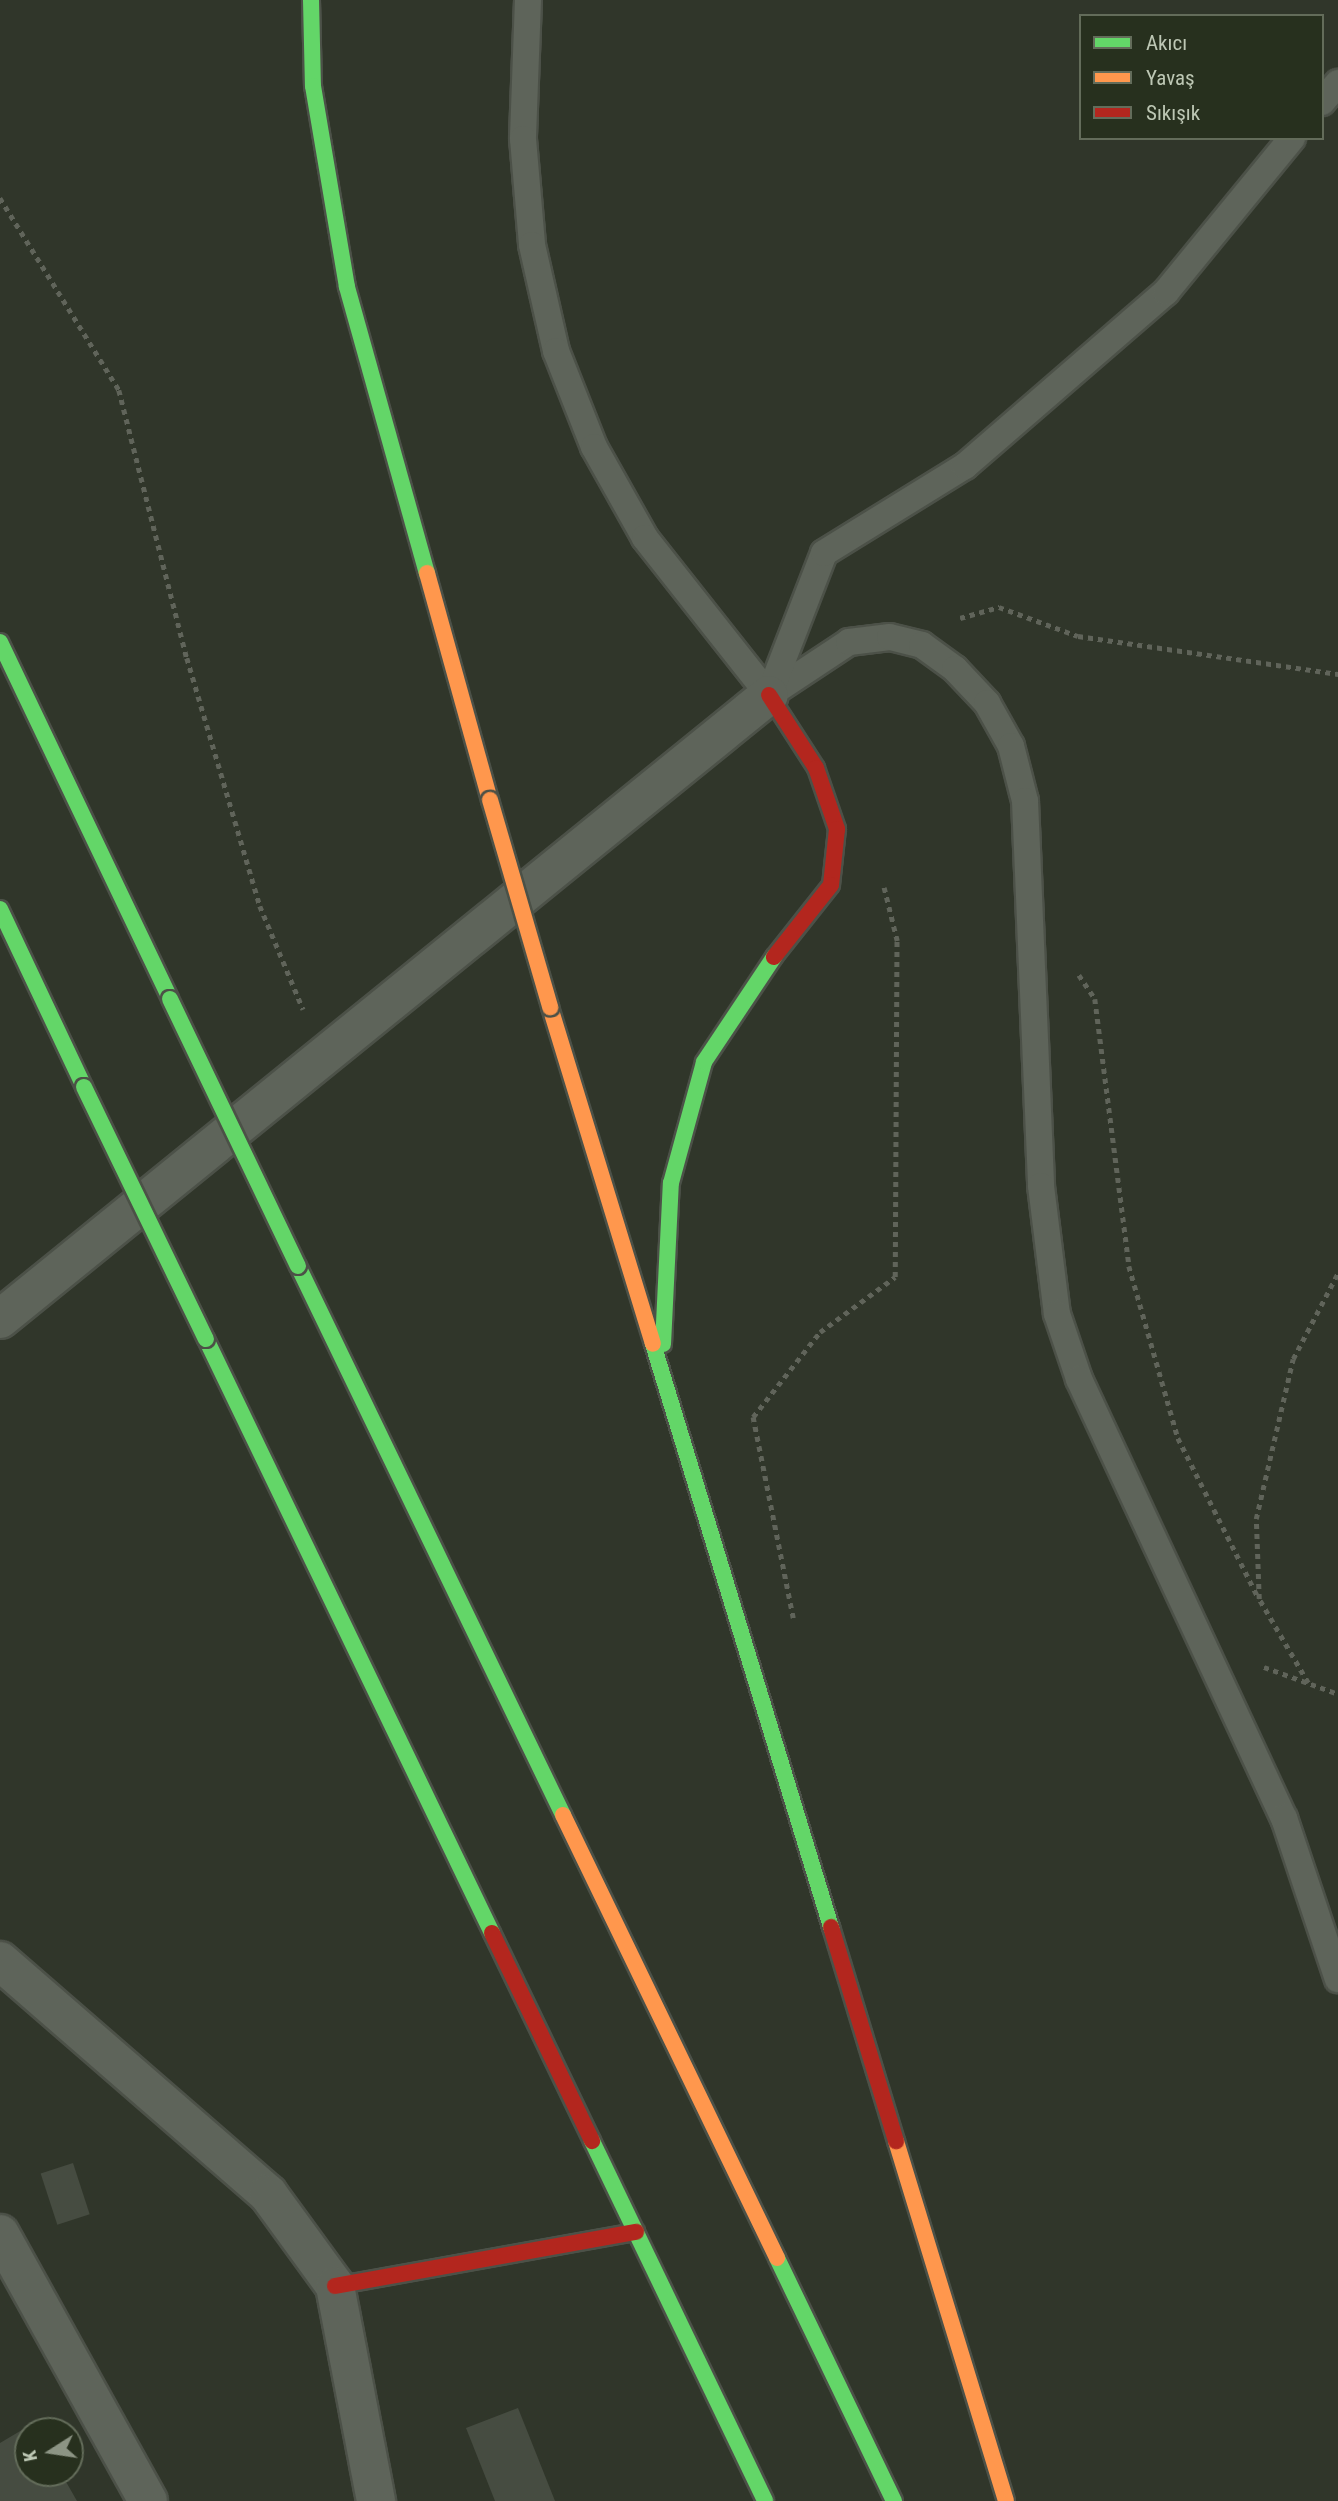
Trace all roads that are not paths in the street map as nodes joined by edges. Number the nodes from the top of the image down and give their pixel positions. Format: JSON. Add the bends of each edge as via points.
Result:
{"nodes":[{"id":1,"x":311,"y":0,"type":"edge"},
{"id":2,"x":528,"y":0,"type":"edge"},
{"id":3,"x":1338,"y":83,"type":"edge"},
{"id":4,"x":1324,"y":100,"type":"edge"},
{"id":5,"x":1290,"y":140,"type":"edge"},
{"id":6,"x":0,"y":642,"type":"edge"},
{"id":7,"x":769,"y":695,"type":"junction"},
{"id":8,"x":0,"y":909,"type":"edge"},
{"id":9,"x":0,"y":927,"type":"edge"},
{"id":10,"x":59,"y":1033,"type":"junction"},
{"id":11,"x":0,"y":1319,"type":"edge"},
{"id":12,"x":662,"y":1371,"type":"junction"},
{"id":13,"x":0,"y":1961,"type":"edge"},
{"id":14,"x":1338,"y":1979,"type":"edge"},
{"id":15,"x":636,"y":2232,"type":"junction"},
{"id":16,"x":0,"y":2234,"type":"edge"},
{"id":17,"x":335,"y":2286,"type":"junction"},
{"id":18,"x":148,"y":2501,"type":"edge"},
{"id":19,"x":376,"y":2501,"type":"edge"},
{"id":20,"x":765,"y":2501,"type":"edge"},
{"id":21,"x":894,"y":2501,"type":"edge"},
{"id":22,"x":1006,"y":2501,"type":"edge"}],
"edges":[{"from":1,"to":12,"type":"highway","bridge":true,"via":[[313,86],[347,287],[550,1007]]},
{"from":2,"to":7,"type":"lane","via":[[526,179],[532,244],[556,351],[594,447],[645,538]]},
{"from":3,"to":4,"type":"lane"},
{"from":5,"to":7,"type":"lane","via":[[1166,292],[965,466],[824,553]]},
{"from":6,"to":21,"type":"highway","bridge":true},
{"from":7,"to":11,"type":"street"},
{"from":7,"to":12,"type":"highway","via":[[816,768],[837,829],[831,885],[704,1062],[671,1183]]},
{"from":7,"to":14,"type":"lane","via":[[849,642],[890,637],[922,645],[955,669],[987,703],[1011,746],[1025,801],[1033,907],[1041,1186],[1057,1314],[1079,1379],[1284,1818]]},
{"from":8,"to":10,"type":"highway"},
{"from":9,"to":10,"type":"highway"},
{"from":10,"to":15,"type":"highway","bridge":true},
{"from":12,"to":22,"type":"highway"},
{"from":13,"to":17,"type":"street","via":[[268,2194]]},
{"from":15,"to":17,"type":"highway"},
{"from":15,"to":20,"type":"highway"},
{"from":16,"to":18,"type":"street"},
{"from":17,"to":19,"type":"street"}]}
